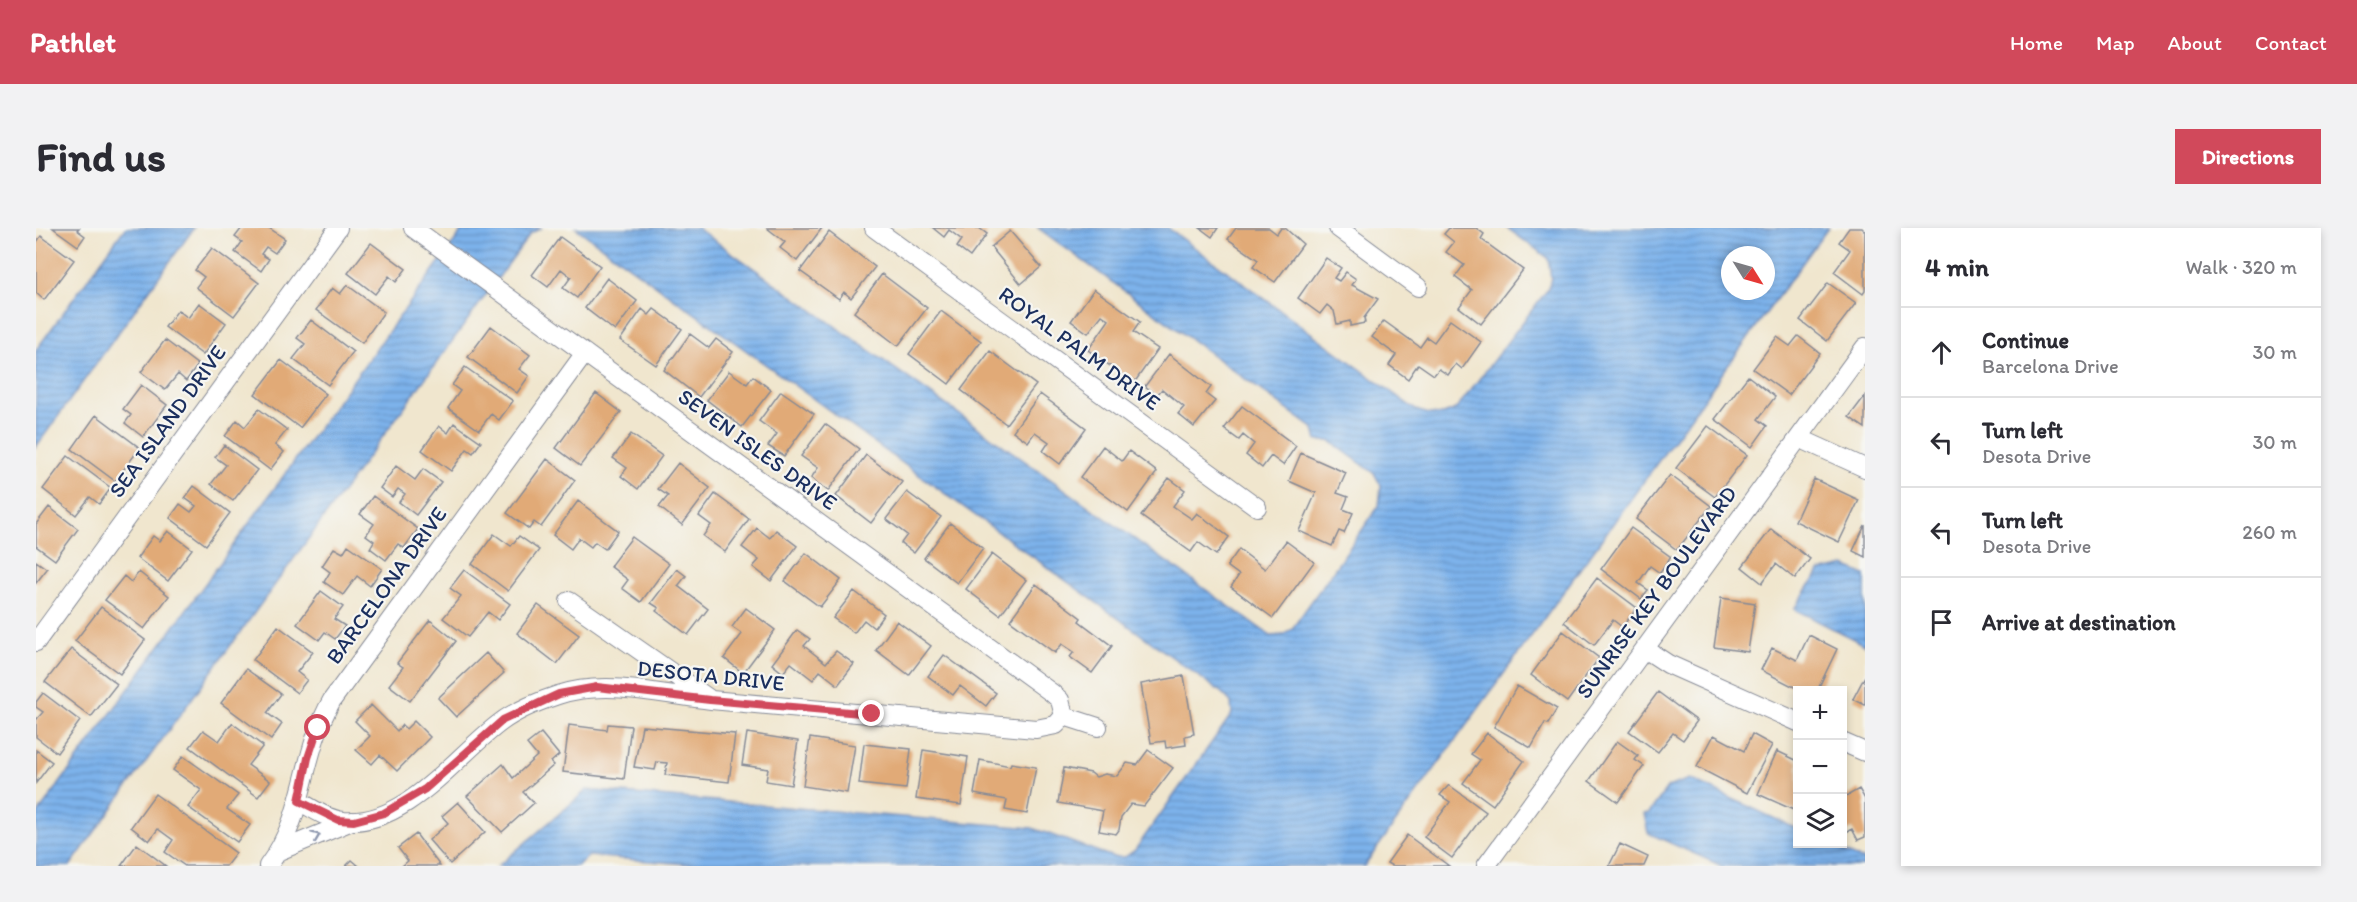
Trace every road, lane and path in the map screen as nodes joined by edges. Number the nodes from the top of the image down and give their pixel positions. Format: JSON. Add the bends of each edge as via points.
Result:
{"nodes":[{"id":1,"x":338,"y":228,"type":"edge"},
{"id":2,"x":413,"y":228,"type":"edge"},
{"id":3,"x":874,"y":228,"type":"edge"},
{"id":4,"x":1338,"y":228,"type":"edge"},
{"id":5,"x":1418,"y":286,"type":"dead end"},
{"id":6,"x":1865,"y":347,"type":"edge"},
{"id":7,"x":585,"y":353,"type":"junction"},
{"id":8,"x":1799,"y":438,"type":"junction"},
{"id":9,"x":1865,"y":468,"type":"edge"},
{"id":10,"x":1257,"y":507,"type":"dead end"},
{"id":11,"x":569,"y":601,"type":"dead end"},
{"id":12,"x":36,"y":642,"type":"edge"},
{"id":13,"x":1645,"y":649,"type":"junction"},
{"id":14,"x":710,"y":700,"type":"junction"},
{"id":15,"x":1064,"y":717,"type":"junction"},
{"id":16,"x":1793,"y":720,"type":"edge"},
{"id":17,"x":1098,"y":727,"type":"dead end"},
{"id":18,"x":1847,"y":744,"type":"edge"},
{"id":19,"x":1865,"y":752,"type":"edge"},
{"id":20,"x":299,"y":801,"type":"junction"},
{"id":21,"x":354,"y":821,"type":"junction"},
{"id":22,"x":279,"y":851,"type":"junction"},
{"id":23,"x":1490,"y":865,"type":"edge"},
{"id":24,"x":268,"y":866,"type":"edge"}],
"edges":[{"from":1,"to":12,"type":"street","name":"SEA ISLAND DRIVE"},
{"from":2,"to":7,"type":"street","name":"SEVEN ISLES DRIVE"},
{"from":3,"to":10,"type":"street","name":"ROYAL PALM DRIVE"},
{"from":4,"to":5,"type":"street"},
{"from":6,"to":8,"type":"street","name":"SUNRISE KEY BOULEVARD"},
{"from":7,"to":15,"type":"street","name":"SEVEN ISLES DRIVE","via":[[1052,693],[1060,700]]},
{"from":7,"to":20,"type":"street","name":"BARCELONA DRIVE","via":[[332,700],[312,741]]},
{"from":8,"to":9,"type":"street"},
{"from":8,"to":13,"type":"street","name":"SUNRISE KEY BOULEVARD"},
{"from":11,"to":14,"type":"street"},
{"from":13,"to":16,"type":"street","via":[[1668,664]]},
{"from":13,"to":23,"type":"street","name":"SUNRISE KEY BOULEVARD"},
{"from":14,"to":15,"type":"street","name":"DESOTA DRIVE","via":[[1036,729],[1056,725]]},
{"from":14,"to":21,"type":"street","name":"DESOTA DRIVE","via":[[597,687],[559,694],[503,720],[416,796],[384,813]]},
{"from":15,"to":17,"type":"street"},
{"from":18,"to":19,"type":"street"},
{"from":20,"to":21,"type":"street","name":"DESOTA DRIVE","via":[[330,818]]},
{"from":20,"to":22,"type":"street","name":"BARCELONA DRIVE"},
{"from":22,"to":21,"type":"street","name":"DESOTA DRIVE","one_way":true},
{"from":22,"to":24,"type":"street","name":"BARCELONA DRIVE"}]}
